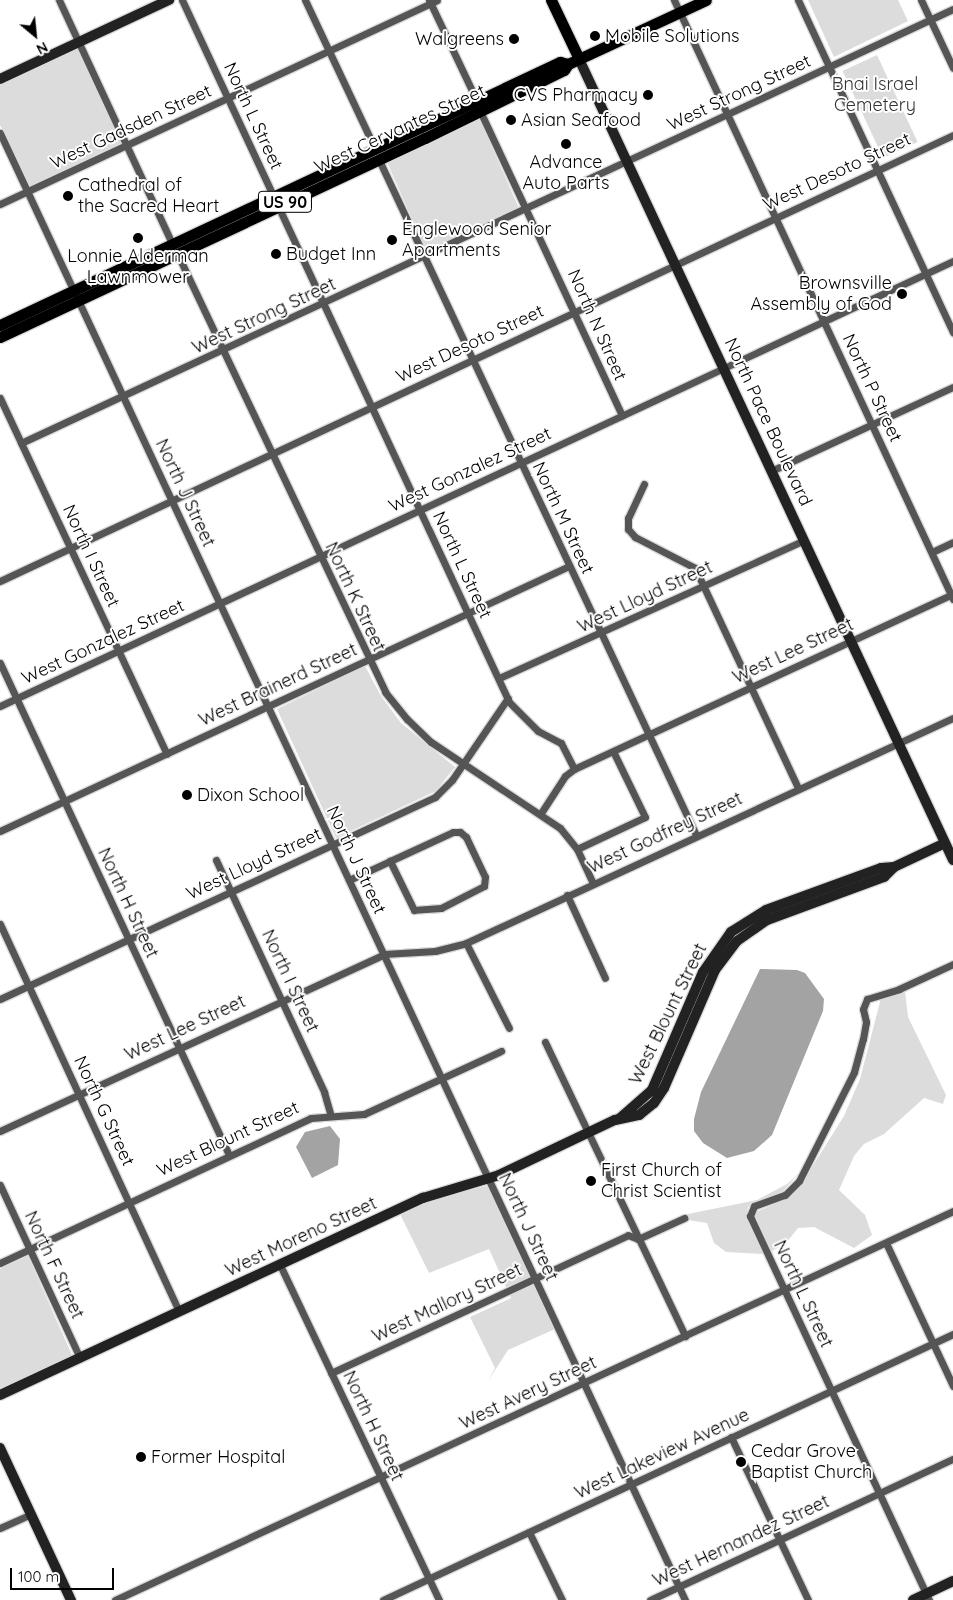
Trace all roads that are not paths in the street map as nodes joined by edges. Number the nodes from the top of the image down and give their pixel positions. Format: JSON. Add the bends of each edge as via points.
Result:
{"nodes":[{"id":1,"x":59,"y":0,"type":"edge"},
{"id":2,"x":169,"y":0,"type":"edge"},
{"id":3,"x":182,"y":0,"type":"edge"},
{"id":4,"x":306,"y":0,"type":"edge"},
{"id":5,"x":551,"y":0,"type":"edge"},
{"id":6,"x":674,"y":0,"type":"edge"},
{"id":7,"x":706,"y":0,"type":"edge"},
{"id":8,"x":798,"y":0,"type":"edge"},
{"id":9,"x":921,"y":0,"type":"edge"},
{"id":10,"x":432,"y":1,"type":"edge"},
{"id":11,"x":953,"y":9,"type":"edge"},
{"id":12,"x":680,"y":12,"type":"junction"},
{"id":13,"x":930,"y":20,"type":"junction"},
{"id":14,"x":79,"y":42,"type":"junction"},
{"id":15,"x":329,"y":50,"type":"junction"},
{"id":16,"x":579,"y":59,"type":"junction"},
{"id":17,"x":830,"y":67,"type":"junction"},
{"id":18,"x":953,"y":68,"type":"edge"},
{"id":19,"x":0,"y":79,"type":"edge"},
{"id":20,"x":228,"y":98,"type":"junction"},
{"id":21,"x":479,"y":106,"type":"junction"},
{"id":22,"x":728,"y":115,"type":"junction"},
{"id":23,"x":0,"y":133,"type":"edge"},
{"id":24,"x":953,"y":135,"type":"edge"},
{"id":25,"x":128,"y":145,"type":"junction"},
{"id":26,"x":377,"y":154,"type":"junction"},
{"id":27,"x":626,"y":163,"type":"junction"},
{"id":28,"x":877,"y":171,"type":"junction"},
{"id":29,"x":28,"y":192,"type":"junction"},
{"id":30,"x":276,"y":201,"type":"junction"},
{"id":31,"x":0,"y":204,"type":"edge"},
{"id":32,"x":526,"y":210,"type":"junction"},
{"id":33,"x":776,"y":217,"type":"junction"},
{"id":34,"x":175,"y":248,"type":"junction"},
{"id":35,"x":425,"y":257,"type":"junction"},
{"id":36,"x":953,"y":261,"type":"edge"},
{"id":37,"x":674,"y":266,"type":"junction"},
{"id":38,"x":926,"y":274,"type":"junction"},
{"id":39,"x":75,"y":295,"type":"junction"},
{"id":40,"x":324,"y":304,"type":"junction"},
{"id":41,"x":574,"y":312,"type":"junction"},
{"id":42,"x":824,"y":322,"type":"junction"},
{"id":43,"x":0,"y":324,"type":"edge"},
{"id":44,"x":953,"y":333,"type":"edge"},
{"id":45,"x":0,"y":337,"type":"edge"},
{"id":46,"x":224,"y":351,"type":"junction"},
{"id":47,"x":472,"y":360,"type":"junction"},
{"id":48,"x":724,"y":369,"type":"junction"},
{"id":49,"x":953,"y":387,"type":"edge"},
{"id":50,"x":0,"y":398,"type":"edge"},
{"id":51,"x":124,"y":398,"type":"junction"},
{"id":52,"x":372,"y":407,"type":"junction"},
{"id":53,"x":622,"y":416,"type":"junction"},
{"id":54,"x":872,"y":425,"type":"junction"},
{"id":55,"x":21,"y":443,"type":"junction"},
{"id":56,"x":271,"y":454,"type":"junction"},
{"id":57,"x":520,"y":463,"type":"junction"},
{"id":58,"x":771,"y":471,"type":"junction"},
{"id":59,"x":644,"y":484,"type":"dead end"},
{"id":60,"x":172,"y":501,"type":"junction"},
{"id":61,"x":420,"y":510,"type":"junction"},
{"id":62,"x":804,"y":540,"type":"junction"},
{"id":63,"x":953,"y":542,"type":"edge"},
{"id":64,"x":71,"y":548,"type":"junction"},
{"id":65,"x":932,"y":552,"type":"junction"},
{"id":66,"x":319,"y":557,"type":"junction"},
{"id":67,"x":569,"y":566,"type":"junction"},
{"id":68,"x":0,"y":581,"type":"edge"},
{"id":69,"x":703,"y":586,"type":"junction"},
{"id":70,"x":952,"y":597,"type":"edge"},
{"id":71,"x":220,"y":604,"type":"junction"},
{"id":72,"x":467,"y":612,"type":"junction"},
{"id":73,"x":601,"y":633,"type":"junction"},
{"id":74,"x":851,"y":641,"type":"junction"},
{"id":75,"x":119,"y":651,"type":"junction"},
{"id":76,"x":368,"y":660,"type":"junction"},
{"id":77,"x":0,"y":663,"type":"edge"},
{"id":78,"x":499,"y":678,"type":"junction"},
{"id":79,"x":750,"y":687,"type":"junction"},
{"id":80,"x":508,"y":698,"type":"junction"},
{"id":81,"x":16,"y":699,"type":"junction"},
{"id":82,"x":0,"y":706,"type":"edge"},
{"id":83,"x":268,"y":706,"type":"junction"},
{"id":84,"x":953,"y":718,"type":"edge"},
{"id":85,"x":649,"y":735,"type":"junction"},
{"id":86,"x":898,"y":743,"type":"junction"},
{"id":87,"x":614,"y":751,"type":"junction"},
{"id":88,"x":167,"y":754,"type":"junction"},
{"id":89,"x":463,"y":764,"type":"junction"},
{"id":90,"x":574,"y":769,"type":"junction"},
{"id":91,"x":798,"y":788,"type":"junction"},
{"id":92,"x":64,"y":801,"type":"junction"},
{"id":93,"x":541,"y":813,"type":"junction"},
{"id":94,"x":0,"y":831,"type":"edge"},
{"id":95,"x":696,"y":835,"type":"junction"},
{"id":96,"x":949,"y":841,"type":"edge"},
{"id":97,"x":333,"y":845,"type":"junction"},
{"id":98,"x":578,"y":849,"type":"junction"},
{"id":99,"x":216,"y":860,"type":"dead end"},
{"id":100,"x":953,"y":860,"type":"edge"},
{"id":101,"x":390,"y":861,"type":"junction"},
{"id":102,"x":349,"y":880,"type":"junction"},
{"id":103,"x":593,"y":883,"type":"junction"},
{"id":104,"x":231,"y":891,"type":"junction"},
{"id":105,"x":567,"y":895,"type":"junction"},
{"id":106,"x":0,"y":924,"type":"edge"},
{"id":107,"x":129,"y":938,"type":"junction"},
{"id":108,"x":466,"y":943,"type":"junction"},
{"id":109,"x":384,"y":954,"type":"junction"},
{"id":110,"x":953,"y":964,"type":"edge"},
{"id":111,"x":605,"y":978,"type":"dead end"},
{"id":112,"x":29,"y":985,"type":"junction"},
{"id":113,"x":0,"y":998,"type":"edge"},
{"id":114,"x":282,"y":1001,"type":"junction"},
{"id":115,"x":509,"y":1028,"type":"dead end"},
{"id":116,"x":545,"y":1042,"type":"dead end"},
{"id":117,"x":179,"y":1047,"type":"junction"},
{"id":118,"x":501,"y":1051,"type":"dead end"},
{"id":119,"x":442,"y":1078,"type":"junction"},
{"id":120,"x":80,"y":1094,"type":"junction"},
{"id":121,"x":331,"y":1116,"type":"junction"},
{"id":122,"x":619,"y":1119,"type":"joint"},
{"id":123,"x":0,"y":1131,"type":"edge"},
{"id":124,"x":587,"y":1134,"type":"junction"},
{"id":125,"x":229,"y":1155,"type":"junction"},
{"id":126,"x":489,"y":1178,"type":"junction"},
{"id":127,"x":0,"y":1185,"type":"edge"},
{"id":128,"x":130,"y":1202,"type":"junction"},
{"id":129,"x":953,"y":1211,"type":"edge"},
{"id":130,"x":684,"y":1218,"type":"dead end"},
{"id":131,"x":638,"y":1239,"type":"junction"},
{"id":132,"x":886,"y":1243,"type":"junction"},
{"id":133,"x":30,"y":1249,"type":"junction"},
{"id":134,"x":0,"y":1263,"type":"edge"},
{"id":135,"x":280,"y":1265,"type":"junction"},
{"id":136,"x":536,"y":1279,"type":"junction"},
{"id":137,"x":784,"y":1290,"type":"junction"},
{"id":138,"x":179,"y":1312,"type":"junction"},
{"id":139,"x":953,"y":1334,"type":"edge"},
{"id":140,"x":685,"y":1336,"type":"junction"},
{"id":141,"x":933,"y":1344,"type":"junction"},
{"id":142,"x":80,"y":1358,"type":"junction"},
{"id":143,"x":331,"y":1373,"type":"junction"},
{"id":144,"x":584,"y":1383,"type":"junction"},
{"id":145,"x":953,"y":1386,"type":"edge"},
{"id":146,"x":832,"y":1391,"type":"junction"},
{"id":147,"x":0,"y":1395,"type":"edge"},
{"id":148,"x":732,"y":1437,"type":"junction"},
{"id":149,"x":0,"y":1448,"type":"edge"},
{"id":150,"x":953,"y":1459,"type":"edge"},
{"id":151,"x":381,"y":1478,"type":"junction"},
{"id":152,"x":631,"y":1484,"type":"junction"},
{"id":153,"x":879,"y":1493,"type":"junction"},
{"id":154,"x":31,"y":1514,"type":"junction"},
{"id":155,"x":0,"y":1528,"type":"edge"},
{"id":156,"x":529,"y":1532,"type":"junction"},
{"id":157,"x":780,"y":1540,"type":"junction"},
{"id":158,"x":428,"y":1579,"type":"junction"},
{"id":159,"x":953,"y":1582,"type":"edge"},
{"id":160,"x":679,"y":1587,"type":"junction"},
{"id":161,"x":928,"y":1597,"type":"edge"},
{"id":162,"x":71,"y":1600,"type":"edge"},
{"id":163,"x":116,"y":1600,"type":"edge"},
{"id":164,"x":383,"y":1600,"type":"edge"},
{"id":165,"x":439,"y":1600,"type":"edge"},
{"id":166,"x":562,"y":1600,"type":"edge"},
{"id":167,"x":650,"y":1600,"type":"edge"},
{"id":168,"x":685,"y":1600,"type":"edge"},
{"id":169,"x":808,"y":1600,"type":"edge"},
{"id":170,"x":914,"y":1600,"type":"edge"}],
"edges":[{"from":1,"to":14,"type":"street","name":"North K Street"},
{"from":2,"to":14,"type":"street"},
{"from":3,"to":20,"type":"street","name":"North L Street"},
{"from":4,"to":15,"type":"street","name":"North M Street"},
{"from":5,"to":16,"type":"main road","name":"North Pace Boulevard"},
{"from":6,"to":12,"type":"street","name":"North P Street"},
{"from":7,"to":12,"type":"main road","name":"West Cervantes Street","number":"US 90"},
{"from":8,"to":17,"type":"street"},
{"from":9,"to":13,"type":"street"},
{"from":10,"to":15,"type":"street","name":"West Gadsden Street"},
{"from":10,"to":21,"type":"street","name":"North N Street"},
{"from":11,"to":13,"type":"street","name":"West Strong Street"},
{"from":12,"to":16,"type":"main road","name":"West Cervantes Street","number":"US 90"},
{"from":12,"to":22,"type":"street","name":"North P Street"},
{"from":13,"to":17,"type":"street","name":"West Strong Street"},
{"from":13,"to":18,"type":"street"},
{"from":14,"to":19,"type":"street"},
{"from":14,"to":25,"type":"street","name":"North K Street"},
{"from":15,"to":20,"type":"street","name":"West Gadsden Street"},
{"from":15,"to":26,"type":"street","name":"North M Street"},
{"from":16,"to":21,"type":"main road","name":"West Cervantes Street","number":"US 90","via":[[564,70]]},
{"from":16,"to":27,"type":"street","name":"North Pace Boulevard"},
{"from":17,"to":22,"type":"street","name":"West Strong Street"},
{"from":17,"to":28,"type":"street"},
{"from":20,"to":25,"type":"street","name":"West Gadsden Street"},
{"from":20,"to":30,"type":"street","name":"North L Street"},
{"from":21,"to":26,"type":"main road","name":"West Cervantes Street","number":"US 90"},
{"from":21,"to":32,"type":"street","name":"North N Street"},
{"from":22,"to":27,"type":"street","name":"West Strong Street"},
{"from":22,"to":33,"type":"street","name":"North P Street"},
{"from":23,"to":29,"type":"street","name":"North J Street"},
{"from":24,"to":28,"type":"street","name":"West Desoto Street"},
{"from":25,"to":29,"type":"street","name":"West Gadsden Street"},
{"from":25,"to":34,"type":"street","name":"North K Street"},
{"from":26,"to":30,"type":"main road","name":"West Cervantes Street","number":"US 90"},
{"from":26,"to":35,"type":"street","name":"North M Street"},
{"from":27,"to":32,"type":"street","name":"West Strong Street"},
{"from":27,"to":37,"type":"street","name":"North Pace Boulevard"},
{"from":28,"to":33,"type":"street","name":"West Desoto Street"},
{"from":28,"to":38,"type":"street"},
{"from":29,"to":31,"type":"street","name":"West Gadsden Street"},
{"from":29,"to":39,"type":"street","name":"North J Street"},
{"from":30,"to":34,"type":"main road","name":"West Cervantes Street","number":"US 90"},
{"from":30,"to":40,"type":"street","name":"North L Street"},
{"from":32,"to":35,"type":"street","name":"West Strong Street"},
{"from":32,"to":41,"type":"street","name":"North N Street"},
{"from":33,"to":37,"type":"street","name":"West Desoto Street"},
{"from":33,"to":42,"type":"street","name":"North P Street"},
{"from":34,"to":39,"type":"main road","name":"West Cervantes Street","number":"US 90"},
{"from":34,"to":46,"type":"street","name":"North K Street"},
{"from":35,"to":40,"type":"street","name":"West Strong Street"},
{"from":35,"to":47,"type":"street","name":"North M Street"},
{"from":36,"to":38,"type":"street","name":"West Gonzalez Street"},
{"from":37,"to":41,"type":"street","name":"West Desoto Street"},
{"from":37,"to":48,"type":"street","name":"North Pace Boulevard"},
{"from":38,"to":42,"type":"street","name":"West Gonzalez Street"},
{"from":38,"to":44,"type":"street"},
{"from":39,"to":43,"type":"main road","name":"West Cervantes Street","number":"US 90"},
{"from":39,"to":45,"type":"main road","name":"West Cervantes Street","number":"US 90"},
{"from":39,"to":51,"type":"street","name":"North J Street"},
{"from":40,"to":46,"type":"street","name":"West Strong Street"},
{"from":40,"to":52,"type":"street","name":"North L Street"},
{"from":41,"to":47,"type":"street","name":"West Desoto Street"},
{"from":41,"to":53,"type":"street","name":"North N Street"},
{"from":42,"to":48,"type":"street","name":"West Gonzalez Street"},
{"from":42,"to":54,"type":"street","name":"North P Street"},
{"from":46,"to":51,"type":"street","name":"West Strong Street"},
{"from":46,"to":56,"type":"street","name":"North K Street"},
{"from":47,"to":52,"type":"street","name":"West Desoto Street"},
{"from":47,"to":57,"type":"street","name":"North M Street"},
{"from":48,"to":53,"type":"street","name":"West Gonzalez Street"},
{"from":48,"to":58,"type":"street","name":"North Pace Boulevard"},
{"from":49,"to":54,"type":"street"},
{"from":50,"to":55,"type":"street","name":"North I Street"},
{"from":51,"to":55,"type":"street","name":"West Strong Street"},
{"from":51,"to":60,"type":"street","name":"North J Street"},
{"from":52,"to":56,"type":"street","name":"West Desoto Street"},
{"from":52,"to":61,"type":"street","name":"North L Street"},
{"from":53,"to":57,"type":"street","name":"West Gonzalez Street"},
{"from":54,"to":58,"type":"street"},
{"from":54,"to":65,"type":"street","name":"North P Street"},
{"from":55,"to":64,"type":"street","name":"North I Street"},
{"from":56,"to":60,"type":"street","name":"West Desoto Street"},
{"from":56,"to":66,"type":"street","name":"North K Street"},
{"from":57,"to":61,"type":"street","name":"West Gonzalez Street"},
{"from":57,"to":67,"type":"street","name":"North M Street"},
{"from":58,"to":62,"type":"street","name":"North Pace Boulevard"},
{"from":59,"to":69,"type":"street","via":[[628,518],[631,533],[690,564]]},
{"from":60,"to":64,"type":"street","name":"West Desoto Street"},
{"from":60,"to":71,"type":"street","name":"North J Street"},
{"from":61,"to":66,"type":"street","name":"West Gonzalez Street"},
{"from":61,"to":72,"type":"street","name":"North L Street"},
{"from":62,"to":69,"type":"street","name":"West Lloyd Street"},
{"from":62,"to":74,"type":"street","name":"North Pace Boulevard"},
{"from":63,"to":65,"type":"street"},
{"from":64,"to":68,"type":"street","name":"West Desoto Street"},
{"from":64,"to":75,"type":"street","name":"North I Street"},
{"from":65,"to":70,"type":"street","name":"North P Street"},
{"from":66,"to":71,"type":"street","name":"West Gonzalez Street"},
{"from":66,"to":76,"type":"street","name":"North K Street"},
{"from":67,"to":72,"type":"street","name":"West Brainerd Street"},
{"from":67,"to":73,"type":"street","name":"North M Street"},
{"from":69,"to":73,"type":"street","name":"West Lloyd Street"},
{"from":69,"to":79,"type":"street"},
{"from":70,"to":74,"type":"street","name":"West Lee Street"},
{"from":71,"to":75,"type":"street","name":"West Gonzalez Street"},
{"from":71,"to":83,"type":"street","name":"North J Street"},
{"from":72,"to":76,"type":"street","name":"West Brainerd Street"},
{"from":72,"to":78,"type":"street","name":"North L Street"},
{"from":73,"to":78,"type":"street","name":"West Lloyd Street"},
{"from":73,"to":85,"type":"street","name":"North M Street"},
{"from":74,"to":79,"type":"street","name":"West Lee Street"},
{"from":74,"to":86,"type":"street","name":"North Pace Boulevard"},
{"from":75,"to":81,"type":"street","name":"West Gonzalez Street"},
{"from":75,"to":88,"type":"street","name":"North I Street"},
{"from":76,"to":83,"type":"street","name":"West Brainerd Street"},
{"from":76,"to":89,"type":"street","name":"North K Street","via":[[406,719],[430,742]]},
{"from":77,"to":81,"type":"street","name":"North H Street"},
{"from":78,"to":80,"type":"street","name":"North L Street"},
{"from":79,"to":85,"type":"street","name":"West Lee Street"},
{"from":79,"to":91,"type":"street"},
{"from":80,"to":89,"type":"street","name":"West Lloyd Street"},
{"from":80,"to":90,"type":"street","name":"North L Street","via":[[538,731],[561,743]]},
{"from":81,"to":82,"type":"street","name":"West Gonzalez Street"},
{"from":81,"to":92,"type":"street","name":"North H Street"},
{"from":83,"to":88,"type":"street","name":"West Brainerd Street"},
{"from":83,"to":97,"type":"street","name":"North J Street"},
{"from":84,"to":86,"type":"street","name":"West Godfrey Street"},
{"from":85,"to":87,"type":"street","name":"West Lee Street"},
{"from":85,"to":95,"type":"street","name":"North M Street"},
{"from":86,"to":91,"type":"street","name":"West Godfrey Street"},
{"from":86,"to":96,"type":"street","name":"North Pace Boulevard"},
{"from":87,"to":90,"type":"street","name":"West Lee Street"},
{"from":87,"to":98,"type":"street","via":[[645,817]]},
{"from":88,"to":92,"type":"street","name":"West Brainerd Street"},
{"from":89,"to":93,"type":"street","name":"North K Street"},
{"from":89,"to":97,"type":"street","name":"West Lloyd Street","via":[[448,786],[435,797]]},
{"from":90,"to":93,"type":"street","via":[[564,776]]},
{"from":91,"to":95,"type":"street","name":"West Godfrey Street"},
{"from":92,"to":94,"type":"street","name":"West Brainerd Street"},
{"from":92,"to":107,"type":"street","name":"North H Street"},
{"from":93,"to":98,"type":"street","name":"North K Street"},
{"from":95,"to":103,"type":"street","name":"West Godfrey Street"},
{"from":96,"to":100,"type":"street","name":"North Pace Boulevard"},
{"from":96,"to":122,"type":"street","name":"West Blount Street","via":[[894,867],[884,876],[797,903],[756,926],[711,968],[688,1039],[660,1096],[639,1115]]},
{"from":97,"to":102,"type":"street","name":"North J Street"},
{"from":97,"to":104,"type":"street","name":"West Lloyd Street"},
{"from":98,"to":103,"type":"street","name":"North K Street"},
{"from":99,"to":104,"type":"street","name":"North I Street"},
{"from":101,"to":101,"type":"street","via":[[453,832],[460,832],[466,837],[486,882],[482,888],[441,908],[414,910]]},
{"from":101,"to":102,"type":"street"},
{"from":102,"to":109,"type":"street","name":"North J Street"},
{"from":103,"to":105,"type":"street","name":"West Godfrey Street"},
{"from":104,"to":107,"type":"street","name":"West Lloyd Street"},
{"from":104,"to":114,"type":"street","name":"North I Street"},
{"from":105,"to":108,"type":"street","name":"West Godfrey Street"},
{"from":105,"to":111,"type":"street"},
{"from":106,"to":112,"type":"street","name":"North G Street"},
{"from":107,"to":112,"type":"street","name":"West Lloyd Street"},
{"from":107,"to":117,"type":"street","name":"North H Street"},
{"from":108,"to":109,"type":"street","name":"West Godfrey Street","via":[[435,951]]},
{"from":108,"to":115,"type":"street"},
{"from":109,"to":114,"type":"street","name":"West Lee Street"},
{"from":109,"to":119,"type":"street","name":"North J Street"},
{"from":110,"to":137,"type":"street","name":"North L Street","via":[[899,989],[871,996],[863,1008],[866,1022],[854,1072],[799,1181],[785,1195],[751,1209],[752,1220]]},
{"from":112,"to":113,"type":"street","name":"West Lloyd Street"},
{"from":112,"to":120,"type":"street","name":"North G Street"},
{"from":114,"to":117,"type":"street","name":"West Lee Street"},
{"from":114,"to":121,"type":"street","name":"North I Street","via":[[324,1092]]},
{"from":116,"to":124,"type":"street"},
{"from":117,"to":120,"type":"street","name":"West Lee Street"},
{"from":117,"to":125,"type":"street","name":"North H Street"},
{"from":118,"to":119,"type":"street","name":"West Blount Street"},
{"from":119,"to":121,"type":"street","name":"West Blount Street","via":[[364,1114]]},
{"from":119,"to":126,"type":"street","name":"North J Street"},
{"from":120,"to":123,"type":"street","name":"West Lee Street"},
{"from":120,"to":128,"type":"street","name":"North G Street"},
{"from":121,"to":125,"type":"street","name":"West Blount Street","via":[[311,1118]]},
{"from":122,"to":124,"type":"street","name":"West Moreno Street"},
{"from":124,"to":126,"type":"street","name":"West Moreno Street"},
{"from":124,"to":131,"type":"street"},
{"from":125,"to":128,"type":"street","name":"West Blount Street"},
{"from":126,"to":135,"type":"street","name":"West Moreno Street","via":[[423,1198]]},
{"from":126,"to":136,"type":"street","name":"North J Street"},
{"from":127,"to":133,"type":"street","name":"North F Street"},
{"from":128,"to":133,"type":"street","name":"West Blount Street"},
{"from":128,"to":138,"type":"street","name":"North G Street"},
{"from":129,"to":132,"type":"street","name":"West Avery Street"},
{"from":130,"to":131,"type":"street","name":"West Mallory Street"},
{"from":131,"to":136,"type":"street","name":"West Mallory Street","via":[[628,1236]]},
{"from":131,"to":140,"type":"street"},
{"from":132,"to":137,"type":"street","name":"West Avery Street"},
{"from":132,"to":141,"type":"street"},
{"from":133,"to":134,"type":"street","name":"West Blount Street"},
{"from":133,"to":142,"type":"street","name":"North F Street"},
{"from":135,"to":138,"type":"street","name":"West Moreno Street"},
{"from":135,"to":143,"type":"street","name":"North H Street"},
{"from":136,"to":143,"type":"street","name":"West Mallory Street"},
{"from":136,"to":144,"type":"street","name":"North J Street"},
{"from":137,"to":140,"type":"street","name":"West Avery Street"},
{"from":137,"to":146,"type":"street","name":"North L Street"},
{"from":138,"to":142,"type":"street","name":"West Moreno Street"},
{"from":139,"to":141,"type":"street","name":"West Lakeview Avenue"},
{"from":140,"to":144,"type":"street","name":"West Avery Street"},
{"from":141,"to":145,"type":"street"},
{"from":141,"to":146,"type":"street","name":"West Lakeview Avenue"},
{"from":142,"to":147,"type":"street","name":"West Moreno Street"},
{"from":143,"to":151,"type":"street","name":"North H Street"},
{"from":144,"to":151,"type":"street","name":"West Avery Street"},
{"from":144,"to":152,"type":"street","name":"North J Street"},
{"from":146,"to":148,"type":"street","name":"West Lakeview Avenue"},
{"from":146,"to":153,"type":"street","name":"North L Street"},
{"from":148,"to":152,"type":"street","name":"West Lakeview Avenue"},
{"from":148,"to":157,"type":"street"},
{"from":149,"to":154,"type":"street"},
{"from":150,"to":153,"type":"street","name":"West Hernandez Street"},
{"from":151,"to":158,"type":"street","name":"North H Street"},
{"from":151,"to":163,"type":"street","name":"West Avery Street"},
{"from":152,"to":156,"type":"street","name":"West Lakeview Avenue"},
{"from":152,"to":160,"type":"street","name":"North J Street"},
{"from":153,"to":157,"type":"street","name":"West Hernandez Street"},
{"from":153,"to":161,"type":"street","name":"North L Street"},
{"from":154,"to":155,"type":"street"},
{"from":154,"to":162,"type":"street"},
{"from":156,"to":158,"type":"street","name":"West Lakeview Avenue"},
{"from":156,"to":166,"type":"street"},
{"from":157,"to":160,"type":"street","name":"West Hernandez Street"},
{"from":157,"to":169,"type":"street"},
{"from":158,"to":164,"type":"street","name":"West Lakeview Avenue"},
{"from":158,"to":165,"type":"street","name":"North H Street"},
{"from":159,"to":161,"type":"street"},
{"from":160,"to":167,"type":"street","name":"West Hernandez Street"},
{"from":160,"to":168,"type":"street","name":"North J Street"},
{"from":161,"to":170,"type":"street"}]}
